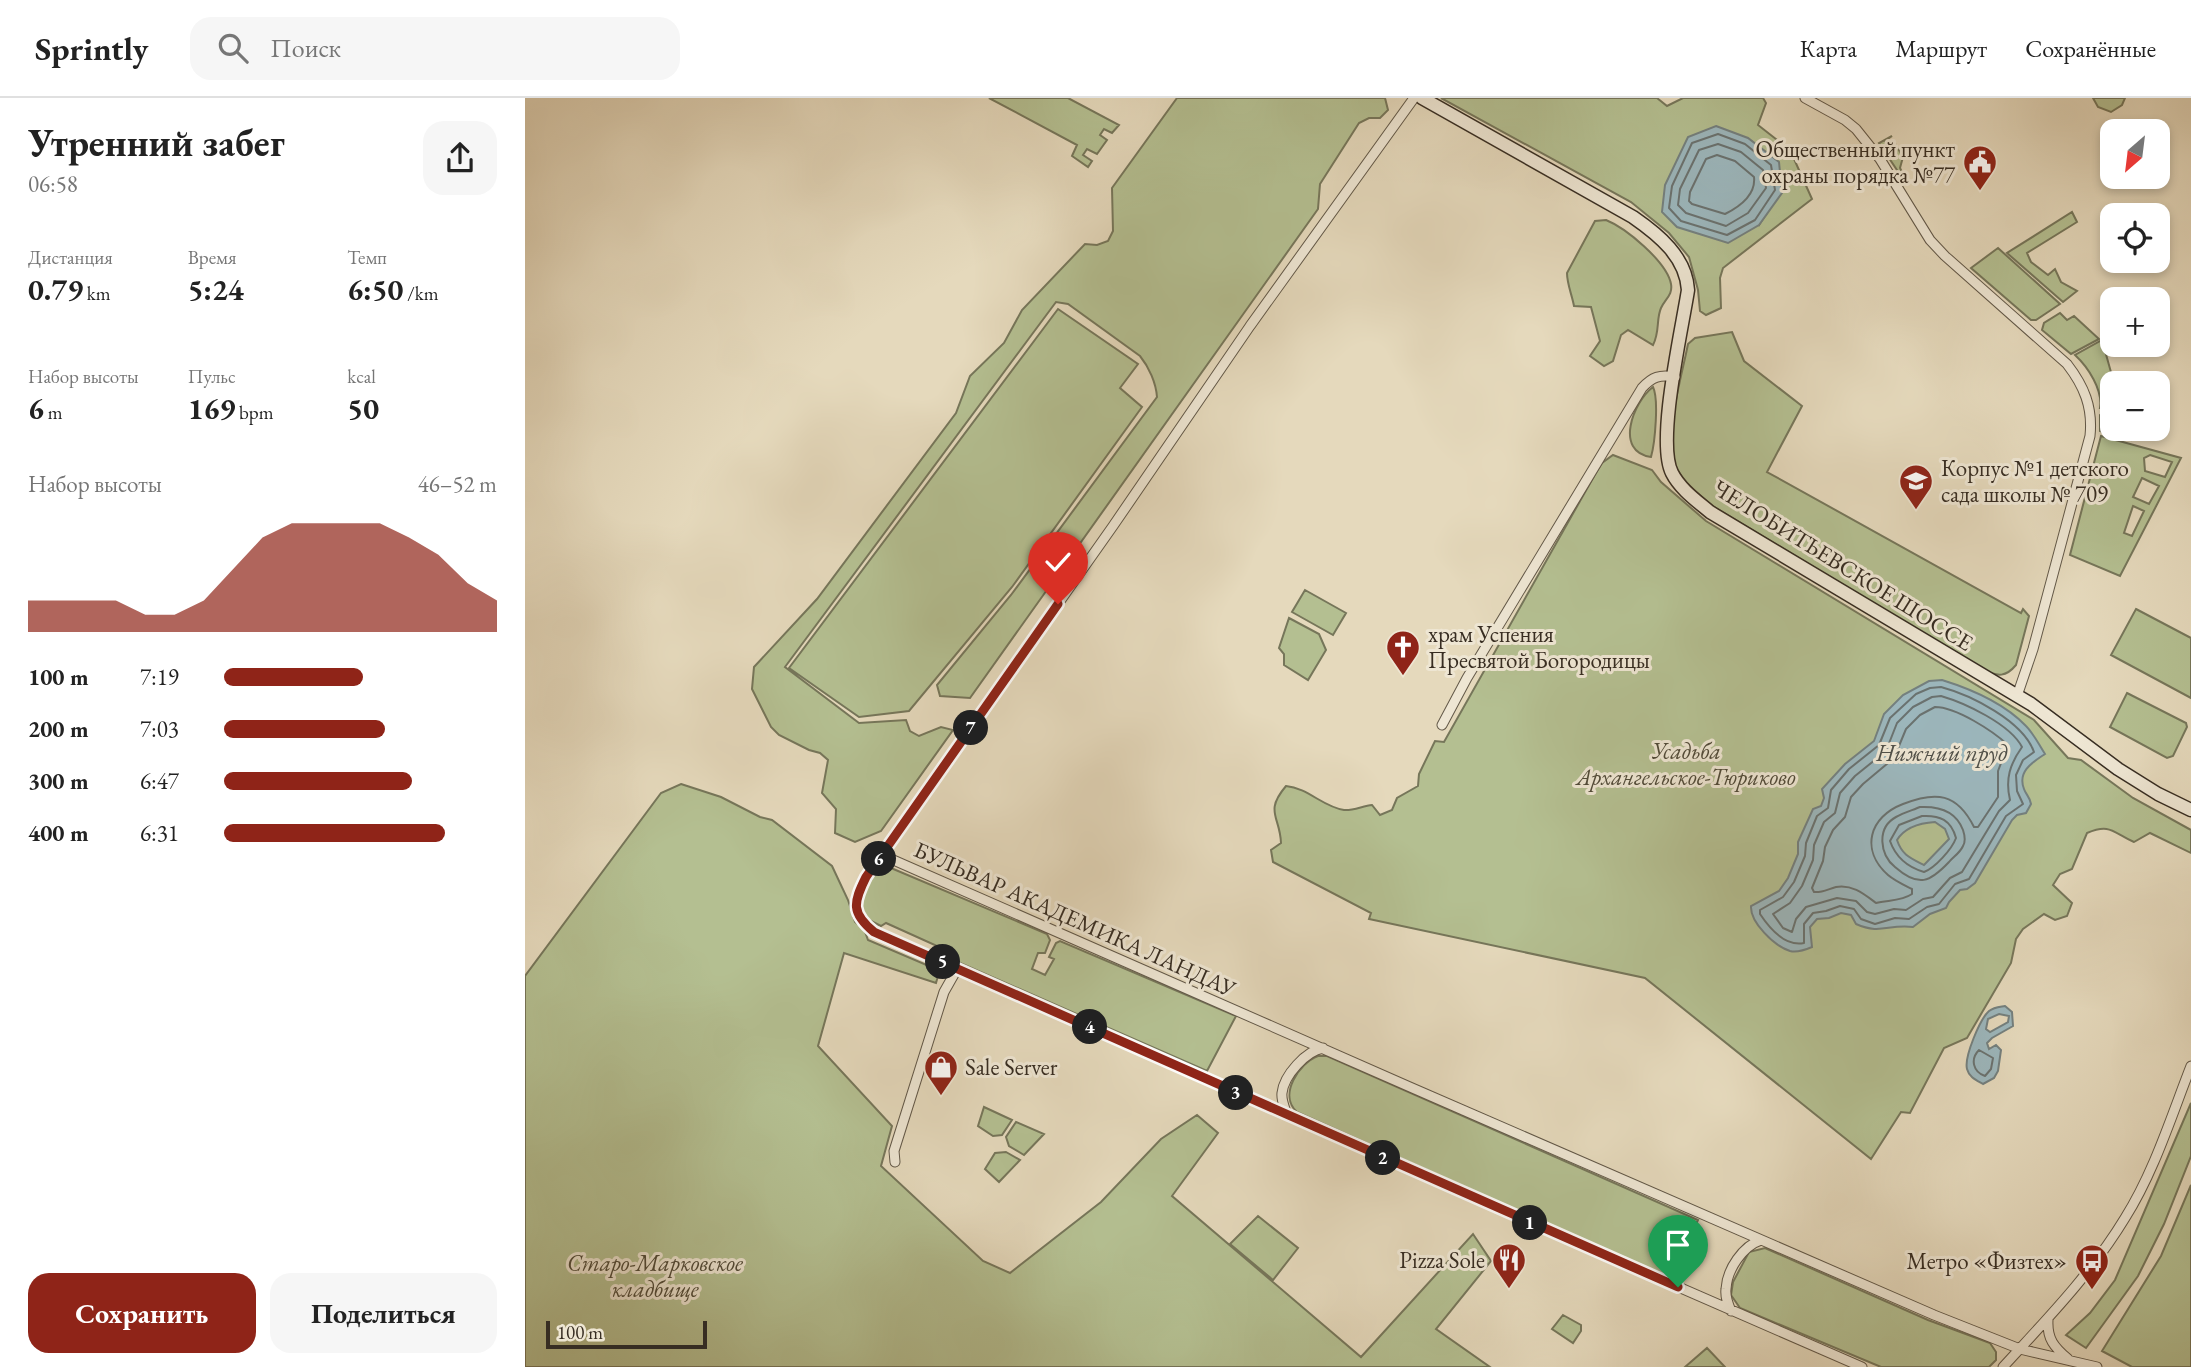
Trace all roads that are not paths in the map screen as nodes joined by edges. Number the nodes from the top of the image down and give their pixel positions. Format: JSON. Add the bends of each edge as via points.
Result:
{"nodes":[{"id":1,"x":1414,"y":98,"type":"edge"},
{"id":2,"x":1422,"y":98,"type":"edge"},
{"id":3,"x":1805,"y":98,"type":"edge"},
{"id":4,"x":1675,"y":377,"type":"junction"},
{"id":5,"x":2017,"y":696,"type":"junction"},
{"id":6,"x":1442,"y":724,"type":"dead end"},
{"id":7,"x":2191,"y":810,"type":"edge"},
{"id":8,"x":882,"y":855,"type":"junction"},
{"id":9,"x":957,"y":969,"type":"junction"},
{"id":10,"x":1323,"y":1048,"type":"junction"},
{"id":11,"x":2191,"y":1066,"type":"edge"},
{"id":12,"x":1287,"y":1115,"type":"junction"},
{"id":13,"x":895,"y":1162,"type":"dead end"},
{"id":14,"x":1761,"y":1240,"type":"junction"},
{"id":15,"x":1731,"y":1311,"type":"junction"},
{"id":16,"x":2048,"y":1320,"type":"junction"},
{"id":17,"x":2020,"y":1349,"type":"junction"},
{"id":18,"x":2069,"y":1361,"type":"junction"},
{"id":19,"x":1862,"y":1367,"type":"edge"},
{"id":20,"x":2003,"y":1367,"type":"edge"},
{"id":21,"x":2097,"y":1367,"type":"edge"}],
"edges":[{"from":1,"to":8,"type":"street"},
{"from":2,"to":4,"type":"street","name":"ЧЕЛОБИТЬЕВСКОЕ ШОССЕ","via":[[1633,217],[1663,241],[1688,276]]},
{"from":3,"to":5,"type":"street","via":[[1845,120],[1863,136],[1930,240],[2067,364],[2086,395],[2091,426],[2087,449]]},
{"from":4,"to":5,"type":"street","name":"ЧЕЛОБИТЬЕВСКОЕ ШОССЕ","via":[[1668,416],[1668,460],[1676,480],[1690,495],[1721,519]]},
{"from":4,"to":6,"type":"street","via":[[1662,374],[1642,388]]},
{"from":5,"to":7,"type":"street","name":"ЧЕЛОБИТЬЕВСКОЕ ШОССЕ","via":[[2118,769]]},
{"from":8,"to":9,"type":"street","name":"БУЛЬВАР АКАДЕМИКА ЛАНДАУ","via":[[859,891],[859,918],[874,932]]},
{"from":8,"to":10,"type":"street","name":"БУЛЬВАР АКАДЕМИКА ЛАНДАУ"},
{"from":9,"to":12,"type":"street","name":"БУЛЬВАР АКАДЕМИКА ЛАНДАУ"},
{"from":9,"to":13,"type":"street","via":[[944,992],[894,1151]]},
{"from":10,"to":12,"type":"street","via":[[1305,1056],[1286,1080],[1282,1098]]},
{"from":10,"to":14,"type":"street","name":"БУЛЬВАР АКАДЕМИКА ЛАНДАУ"},
{"from":11,"to":16,"type":"street","via":[[2133,1205]]},
{"from":12,"to":15,"type":"street","name":"БУЛЬВАР АКАДЕМИКА ЛАНДАУ"},
{"from":14,"to":15,"type":"street","via":[[1743,1250],[1726,1283]]},
{"from":14,"to":17,"type":"street","name":"БУЛЬВАР АКАДЕМИКА ЛАНДАУ"},
{"from":15,"to":19,"type":"street","name":"БУЛЬВАР АКАДЕМИКА ЛАНДАУ"},
{"from":16,"to":17,"type":"street"},
{"from":16,"to":18,"type":"street","via":[[2051,1342]]},
{"from":17,"to":18,"type":"street","name":"БУЛЬВАР АКАДЕМИКА ЛАНДАУ"},
{"from":17,"to":20,"type":"street"},
{"from":18,"to":21,"type":"street","name":"БУЛЬВАР АКАДЕМИКА ЛАНДАУ"}]}
